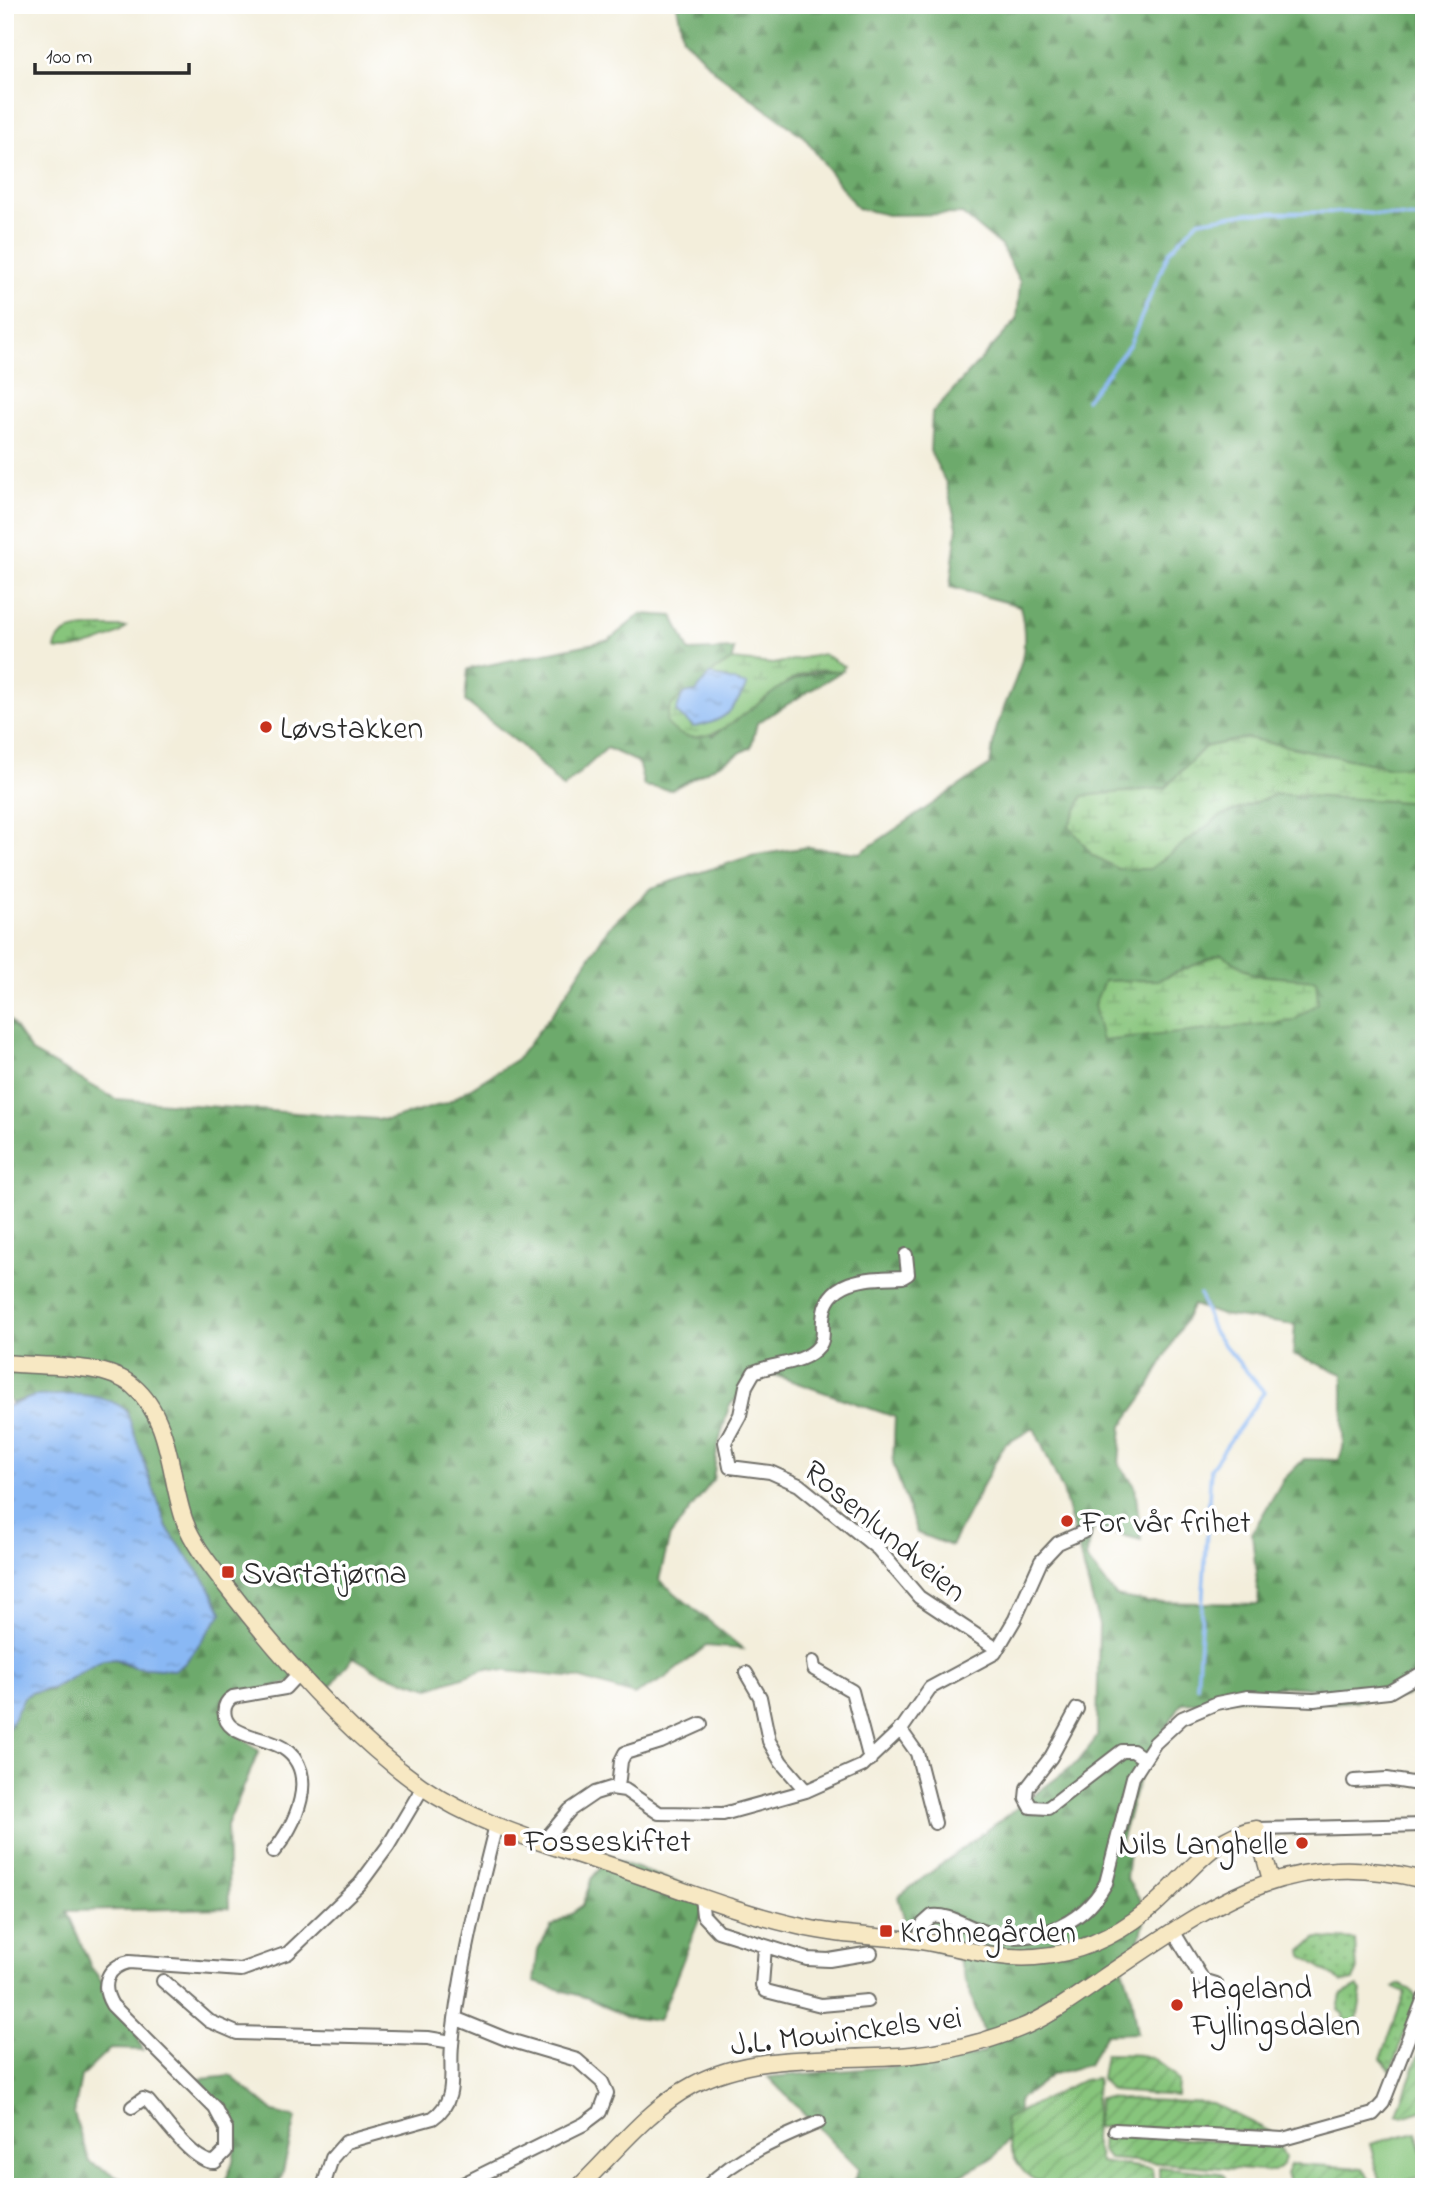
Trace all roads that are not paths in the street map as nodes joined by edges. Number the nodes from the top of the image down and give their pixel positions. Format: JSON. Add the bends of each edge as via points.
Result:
{"nodes":[{"id":1,"x":906,"y":1255,"type":"dead end"},
{"id":2,"x":5,"y":1363,"type":"edge"},
{"id":3,"x":1083,"y":1532,"type":"dead end"},
{"id":4,"x":998,"y":1649,"type":"junction"},
{"id":5,"x":813,"y":1662,"type":"dead end"},
{"id":6,"x":1424,"y":1672,"type":"edge"},
{"id":7,"x":299,"y":1673,"type":"junction"},
{"id":8,"x":746,"y":1673,"type":"dead end"},
{"id":9,"x":1077,"y":1709,"type":"dead end"},
{"id":10,"x":701,"y":1724,"type":"dead end"},
{"id":11,"x":900,"y":1729,"type":"junction"},
{"id":12,"x":1143,"y":1758,"type":"junction"},
{"id":13,"x":870,"y":1760,"type":"junction"},
{"id":14,"x":1354,"y":1781,"type":"dead end"},
{"id":15,"x":1424,"y":1785,"type":"edge"},
{"id":16,"x":423,"y":1787,"type":"junction"},
{"id":17,"x":618,"y":1787,"type":"junction"},
{"id":18,"x":806,"y":1791,"type":"junction"},
{"id":19,"x":935,"y":1823,"type":"dead end"},
{"id":20,"x":496,"y":1825,"type":"junction"},
{"id":21,"x":1424,"y":1825,"type":"edge"},
{"id":22,"x":1263,"y":1828,"type":"junction"},
{"id":23,"x":544,"y":1842,"type":"junction"},
{"id":24,"x":273,"y":1852,"type":"dead end"},
{"id":25,"x":1276,"y":1879,"type":"junction"},
{"id":26,"x":1424,"y":1880,"type":"edge"},
{"id":27,"x":701,"y":1898,"type":"junction"},
{"id":28,"x":1173,"y":1931,"type":"junction"},
{"id":29,"x":918,"y":1941,"type":"junction"},
{"id":30,"x":765,"y":1947,"type":"junction"},
{"id":31,"x":871,"y":1953,"type":"dead end"},
{"id":32,"x":163,"y":1981,"type":"dead end"},
{"id":33,"x":1216,"y":1984,"type":"dead end"},
{"id":34,"x":1424,"y":1998,"type":"edge"},
{"id":35,"x":867,"y":2001,"type":"dead end"},
{"id":36,"x":457,"y":2019,"type":"junction"},
{"id":37,"x":452,"y":2042,"type":"junction"},
{"id":38,"x":132,"y":2106,"type":"dead end"},
{"id":39,"x":819,"y":2122,"type":"dead end"},
{"id":40,"x":1115,"y":2130,"type":"dead end"},
{"id":41,"x":463,"y":2184,"type":"dead end"},
{"id":42,"x":323,"y":2187,"type":"edge"},
{"id":43,"x":579,"y":2187,"type":"edge"},
{"id":44,"x":706,"y":2187,"type":"edge"}],
"edges":[{"from":1,"to":4,"type":"street","name":"Rosenlundveien","via":[[909,1268],[903,1277],[850,1282],[831,1295],[824,1307],[818,1347],[788,1363],[754,1372],[740,1415],[725,1442],[726,1455],[730,1467],[770,1472],[799,1485],[878,1549],[919,1597]]},
{"from":2,"to":7,"type":"main road","via":[[93,1371],[113,1375],[134,1387],[166,1441],[196,1544],[237,1601]]},
{"from":3,"to":4,"type":"street","via":[[1058,1543],[1041,1560]]},
{"from":4,"to":11,"type":"street","via":[[930,1688]]},
{"from":5,"to":13,"type":"street","via":[[814,1669],[852,1691]]},
{"from":6,"to":12,"type":"street","via":[[1389,1692],[1314,1700],[1248,1697],[1217,1703],[1182,1718]]},
{"from":7,"to":16,"type":"main road","via":[[361,1737]]},
{"from":7,"to":24,"type":"street","via":[[285,1688],[233,1697],[224,1709],[231,1726],[280,1747],[293,1756],[300,1770],[301,1798]]},
{"from":8,"to":18,"type":"street","via":[[760,1697],[769,1741],[780,1762]]},
{"from":9,"to":12,"type":"street","via":[[1051,1757],[1027,1788],[1031,1807],[1048,1808],[1122,1751]]},
{"from":10,"to":17,"type":"street","via":[[625,1753]]},
{"from":11,"to":13,"type":"street"},
{"from":11,"to":19,"type":"street","via":[[917,1753]]},
{"from":12,"to":29,"type":"street","via":[[1133,1777],[1106,1883],[1077,1916],[1046,1933],[1010,1938],[976,1930],[947,1916],[932,1916],[923,1924]]},
{"from":13,"to":18,"type":"street"},
{"from":14,"to":15,"type":"street","via":[[1387,1779]]},
{"from":16,"to":20,"type":"main road"},
{"from":16,"to":38,"type":"street","via":[[360,1884],[288,1953],[241,1970],[129,1962],[111,1972],[105,1982],[111,2004],[215,2108],[226,2129],[226,2151],[215,2162],[205,2162],[148,2101]]},
{"from":17,"to":18,"type":"street","via":[[653,1812],[667,1814],[732,1812]]},
{"from":17,"to":23,"type":"street","via":[[595,1793],[570,1810]]},
{"from":20,"to":23,"type":"main road"},
{"from":20,"to":36,"type":"street"},
{"from":21,"to":22,"type":"street"},
{"from":22,"to":25,"type":"main road"},
{"from":22,"to":29,"type":"main road","via":[[1229,1836],[1148,1910],[1084,1947],[1054,1955],[1011,1957]]},
{"from":23,"to":27,"type":"main road"},
{"from":25,"to":26,"type":"main road","name":"J.L. Mowinckels vei","via":[[1346,1870]]},
{"from":25,"to":28,"type":"main road","name":"J.L. Mowinckels vei","via":[[1219,1901]]},
{"from":27,"to":29,"type":"main road","via":[[796,1926]]},
{"from":27,"to":30,"type":"street","via":[[703,1915],[718,1930]]},
{"from":28,"to":33,"type":"street","via":[[1203,1980]]},
{"from":28,"to":43,"type":"main road","name":"J.L. Mowinckels vei","via":[[1040,2019],[988,2039],[912,2055],[753,2065],[692,2085],[666,2102]]},
{"from":30,"to":31,"type":"street","via":[[818,1960]]},
{"from":30,"to":35,"type":"street","via":[[762,1985],[766,1991],[821,2005]]},
{"from":32,"to":37,"type":"street","via":[[209,2021],[237,2034]]},
{"from":34,"to":40,"type":"street","via":[[1383,2103],[1373,2114],[1283,2139]]},
{"from":36,"to":37,"type":"street"},
{"from":36,"to":41,"type":"street","via":[[577,2060],[602,2082],[607,2093],[600,2112],[584,2124]]},
{"from":37,"to":42,"type":"street","via":[[451,2093],[445,2110],[433,2118],[346,2142],[332,2158]]},
{"from":39,"to":44,"type":"street","via":[[728,2165]]}]}
